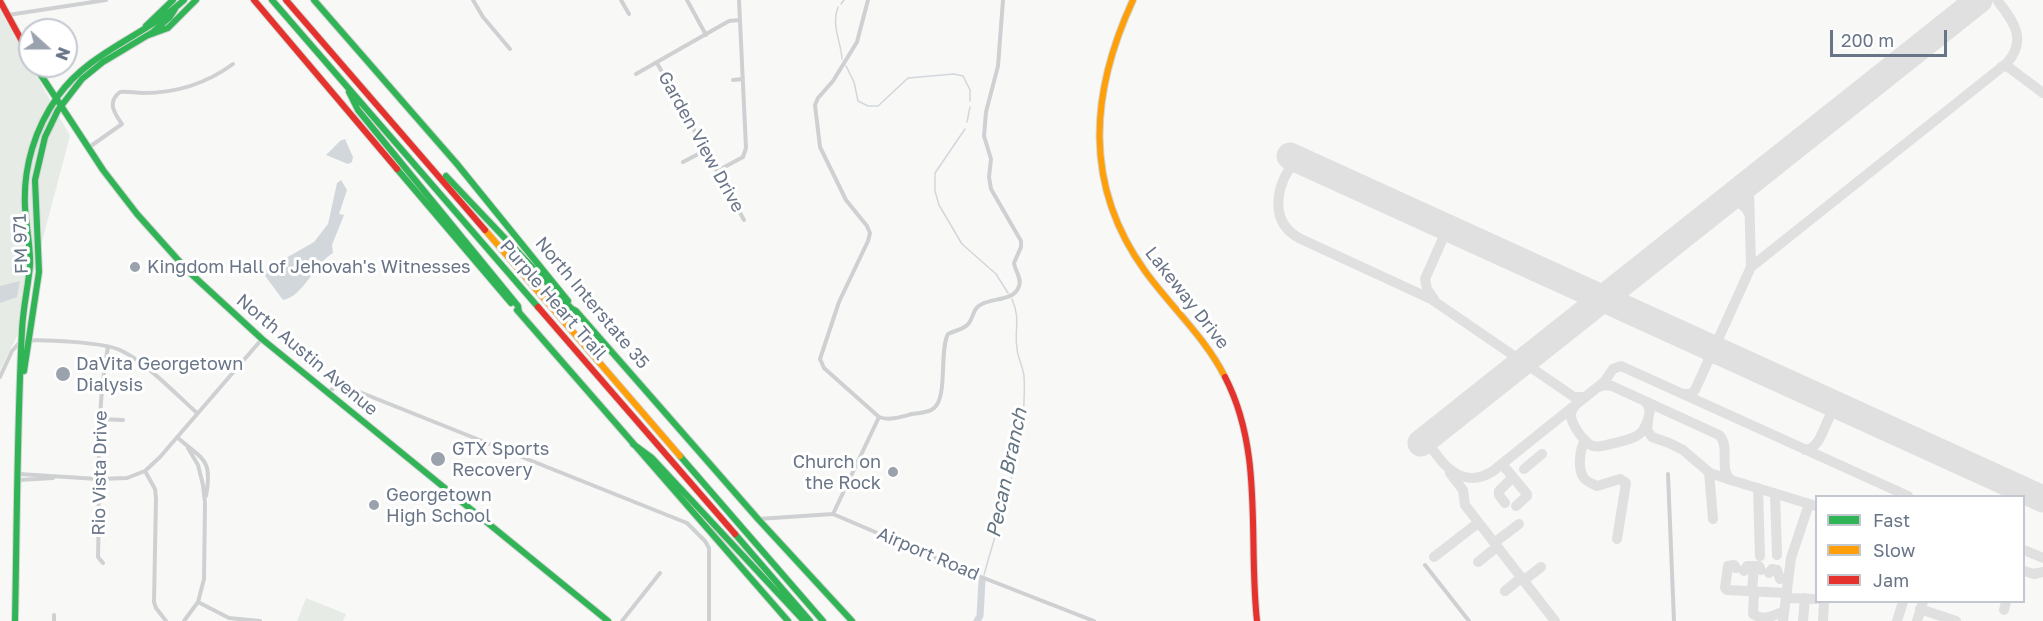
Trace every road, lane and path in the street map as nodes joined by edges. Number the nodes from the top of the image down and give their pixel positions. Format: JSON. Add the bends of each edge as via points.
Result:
{"nodes":[{"id":1,"x":106,"y":0,"type":"edge"},
{"id":2,"x":184,"y":0,"type":"edge"},
{"id":3,"x":196,"y":0,"type":"edge"},
{"id":4,"x":254,"y":0,"type":"edge"},
{"id":5,"x":272,"y":0,"type":"edge"},
{"id":6,"x":286,"y":0,"type":"edge"},
{"id":7,"x":314,"y":0,"type":"edge"},
{"id":8,"x":473,"y":0,"type":"edge"},
{"id":9,"x":621,"y":0,"type":"edge"},
{"id":10,"x":687,"y":0,"type":"edge"},
{"id":11,"x":739,"y":0,"type":"edge"},
{"id":12,"x":868,"y":0,"type":"edge"},
{"id":13,"x":1003,"y":0,"type":"edge"},
{"id":14,"x":1133,"y":0,"type":"edge"},
{"id":15,"x":0,"y":1,"type":"edge"},
{"id":16,"x":170,"y":2,"type":"edge"},
{"id":17,"x":629,"y":14,"type":"dead end"},
{"id":18,"x":7,"y":15,"type":"junction"},
{"id":19,"x":740,"y":20,"type":"junction"},
{"id":20,"x":142,"y":34,"type":"junction"},
{"id":21,"x":18,"y":35,"type":"edge"},
{"id":22,"x":706,"y":35,"type":"junction"},
{"id":23,"x":510,"y":49,"type":"dead end"},
{"id":24,"x":657,"y":63,"type":"junction"},
{"id":25,"x":233,"y":64,"type":"dead end"},
{"id":26,"x":636,"y":74,"type":"dead end"},
{"id":27,"x":43,"y":78,"type":"edge"},
{"id":28,"x":743,"y":79,"type":"junction"},
{"id":29,"x":733,"y":80,"type":"dead end"},
{"id":30,"x":346,"y":85,"type":"junction"},
{"id":31,"x":56,"y":99,"type":"junction"},
{"id":32,"x":60,"y":106,"type":"junction"},
{"id":33,"x":414,"y":146,"type":"junction"},
{"id":34,"x":87,"y":148,"type":"junction"},
{"id":35,"x":706,"y":150,"type":"junction"},
{"id":36,"x":683,"y":162,"type":"dead end"},
{"id":37,"x":717,"y":171,"type":"junction"},
{"id":38,"x":744,"y":220,"type":"dead end"},
{"id":39,"x":28,"y":236,"type":"junction"},
{"id":40,"x":37,"y":236,"type":"junction"},
{"id":41,"x":519,"y":312,"type":"junction"},
{"id":42,"x":577,"y":312,"type":"junction"},
{"id":43,"x":262,"y":339,"type":"junction"},
{"id":44,"x":25,"y":341,"type":"junction"},
{"id":45,"x":108,"y":347,"type":"junction"},
{"id":46,"x":0,"y":377,"type":"edge"},
{"id":47,"x":327,"y":392,"type":"junction"},
{"id":48,"x":197,"y":413,"type":"junction"},
{"id":49,"x":879,"y":417,"type":"junction"},
{"id":50,"x":101,"y":419,"type":"junction"},
{"id":51,"x":123,"y":420,"type":"dead end"},
{"id":52,"x":177,"y":437,"type":"junction"},
{"id":53,"x":633,"y":444,"type":"junction"},
{"id":54,"x":188,"y":448,"type":"junction"},
{"id":55,"x":145,"y":471,"type":"junction"},
{"id":56,"x":1668,"y":474,"type":"dead end"},
{"id":57,"x":19,"y":477,"type":"junction"},
{"id":58,"x":100,"y":479,"type":"junction"},
{"id":59,"x":205,"y":503,"type":"junction"},
{"id":60,"x":833,"y":514,"type":"junction"},
{"id":61,"x":758,"y":519,"type":"junction"},
{"id":62,"x":103,"y":563,"type":"dead end"},
{"id":63,"x":1425,"y":565,"type":"dead end"},
{"id":64,"x":660,"y":573,"type":"dead end"},
{"id":65,"x":198,"y":603,"type":"junction"},
{"id":66,"x":54,"y":615,"type":"dead end"},
{"id":67,"x":15,"y":621,"type":"edge"},
{"id":68,"x":54,"y":621,"type":"edge"},
{"id":69,"x":166,"y":621,"type":"edge"},
{"id":70,"x":184,"y":621,"type":"edge"},
{"id":71,"x":260,"y":621,"type":"edge"},
{"id":72,"x":608,"y":621,"type":"edge"},
{"id":73,"x":622,"y":621,"type":"edge"},
{"id":74,"x":709,"y":621,"type":"edge"},
{"id":75,"x":788,"y":621,"type":"edge"},
{"id":76,"x":804,"y":621,"type":"edge"},
{"id":77,"x":810,"y":621,"type":"edge"},
{"id":78,"x":823,"y":621,"type":"edge"},
{"id":79,"x":852,"y":621,"type":"edge"},
{"id":80,"x":1094,"y":621,"type":"edge"},
{"id":81,"x":1257,"y":621,"type":"edge"},
{"id":82,"x":1469,"y":621,"type":"edge"},
{"id":83,"x":1674,"y":621,"type":"edge"}],
"edges":[{"from":1,"to":18,"type":"street"},
{"from":2,"to":20,"type":"main road"},
{"from":3,"to":20,"type":"main road","via":[[172,25],[153,36]]},
{"from":4,"to":41,"type":"main road"},
{"from":5,"to":30,"type":"main road","name":"Purple Heart Trail"},
{"from":6,"to":33,"type":"main road","name":"Purple Heart Trail"},
{"from":7,"to":42,"type":"main road","name":"North Interstate 35","via":[[457,164]]},
{"from":8,"to":23,"type":"street"},
{"from":9,"to":17,"type":"street"},
{"from":10,"to":22,"type":"street"},
{"from":11,"to":19,"type":"street"},
{"from":12,"to":49,"type":"street","via":[[857,42],[815,105],[818,138],[826,163],[870,233],[839,302],[820,359],[824,368]]},
{"from":13,"to":49,"type":"street","via":[[999,66],[986,112],[984,136],[991,159],[991,189],[1021,243],[1014,263],[1020,283],[1005,298],[980,304],[968,325],[946,337],[936,407],[887,419]]},
{"from":14,"to":81,"type":"main road","name":"Lakeway Drive","via":[[1111,48],[1101,88],[1099,138],[1105,185],[1133,253],[1217,360],[1238,405],[1252,461],[1252,576]]},
{"from":15,"to":18,"type":"main road"},
{"from":16,"to":20,"type":"main road"},
{"from":18,"to":21,"type":"main road"},
{"from":19,"to":22,"type":"street","via":[[729,21]]},
{"from":19,"to":28,"type":"street"},
{"from":20,"to":31,"type":"main road","name":"FM 971","via":[[87,65]]},
{"from":20,"to":32,"type":"main road","name":"FM 971","via":[[82,79]]},
{"from":22,"to":24,"type":"street"},
{"from":24,"to":26,"type":"street"},
{"from":24,"to":35,"type":"street","name":"Garden View Drive"},
{"from":25,"to":34,"type":"street","via":[[182,89],[120,92],[112,105],[122,124]]},
{"from":27,"to":31,"type":"main road","name":"North Austin Avenue"},
{"from":28,"to":29,"type":"street"},
{"from":28,"to":37,"type":"street","via":[[746,153]]},
{"from":30,"to":41,"type":"main road","via":[[358,110]]},
{"from":30,"to":77,"type":"main road","name":"Purple Heart Trail"},
{"from":31,"to":32,"type":"main road","name":"North Austin Avenue"},
{"from":31,"to":39,"type":"main road","name":"FM 971","number":"FM 971","via":[[42,120],[30,153],[25,200]]},
{"from":32,"to":34,"type":"main road","name":"North Austin Avenue"},
{"from":32,"to":40,"type":"main road","name":"FM 971","number":"FM 971","via":[[46,134],[36,169]]},
{"from":33,"to":42,"type":"main road"},
{"from":33,"to":78,"type":"main road","name":"Purple Heart Trail"},
{"from":34,"to":43,"type":"main road","name":"North Austin Avenue","via":[[175,257]]},
{"from":35,"to":36,"type":"street"},
{"from":35,"to":37,"type":"street","name":"Garden View Drive"},
{"from":37,"to":38,"type":"street","name":"Garden View Drive"},
{"from":39,"to":40,"type":"main road"},
{"from":39,"to":44,"type":"main road","name":"FM 971","number":"FM 971","via":[[30,265],[23,305]]},
{"from":40,"to":44,"type":"main road","name":"FM 971","number":"FM 971","via":[[38,280]]},
{"from":41,"to":53,"type":"main road"},
{"from":42,"to":61,"type":"main road","name":"North Interstate 35"},
{"from":43,"to":47,"type":"main road","name":"North Austin Avenue"},
{"from":43,"to":48,"type":"street"},
{"from":44,"to":45,"type":"street"},
{"from":44,"to":46,"type":"street","via":[[12,351]]},
{"from":44,"to":57,"type":"main road","name":"FM 971","number":"FM 971"},
{"from":45,"to":48,"type":"street","via":[[132,356]]},
{"from":45,"to":50,"type":"street","name":"Rio Vista Drive"},
{"from":47,"to":72,"type":"main road","name":"North Austin Avenue"},
{"from":47,"to":74,"type":"street","via":[[336,387],[352,389],[687,523],[709,548]]},
{"from":48,"to":52,"type":"street"},
{"from":49,"to":60,"type":"street"},
{"from":50,"to":51,"type":"street"},
{"from":50,"to":58,"type":"street","name":"Rio Vista Drive"},
{"from":52,"to":54,"type":"street"},
{"from":52,"to":55,"type":"street"},
{"from":53,"to":75,"type":"main road"},
{"from":53,"to":76,"type":"main road","via":[[652,458]]},
{"from":54,"to":59,"type":"street","via":[[201,474]]},
{"from":54,"to":59,"type":"street","via":[[198,453],[207,466]]},
{"from":55,"to":58,"type":"street","via":[[126,478]]},
{"from":55,"to":69,"type":"street","via":[[156,498],[154,602]]},
{"from":56,"to":83,"type":"street"},
{"from":57,"to":58,"type":"street"},
{"from":57,"to":67,"type":"main road","name":"FM 971","number":"FM 971"},
{"from":58,"to":62,"type":"street","name":"Rio Vista Drive","via":[[98,557]]},
{"from":59,"to":65,"type":"street","via":[[204,579]]},
{"from":60,"to":61,"type":"street","name":"Airport Road"},
{"from":60,"to":80,"type":"street","name":"Airport Road"},
{"from":61,"to":79,"type":"main road","name":"North Interstate 35"},
{"from":63,"to":82,"type":"street"},
{"from":64,"to":73,"type":"street"},
{"from":65,"to":70,"type":"street"},
{"from":65,"to":71,"type":"street","via":[[229,618]]},
{"from":66,"to":68,"type":"street"}]}
